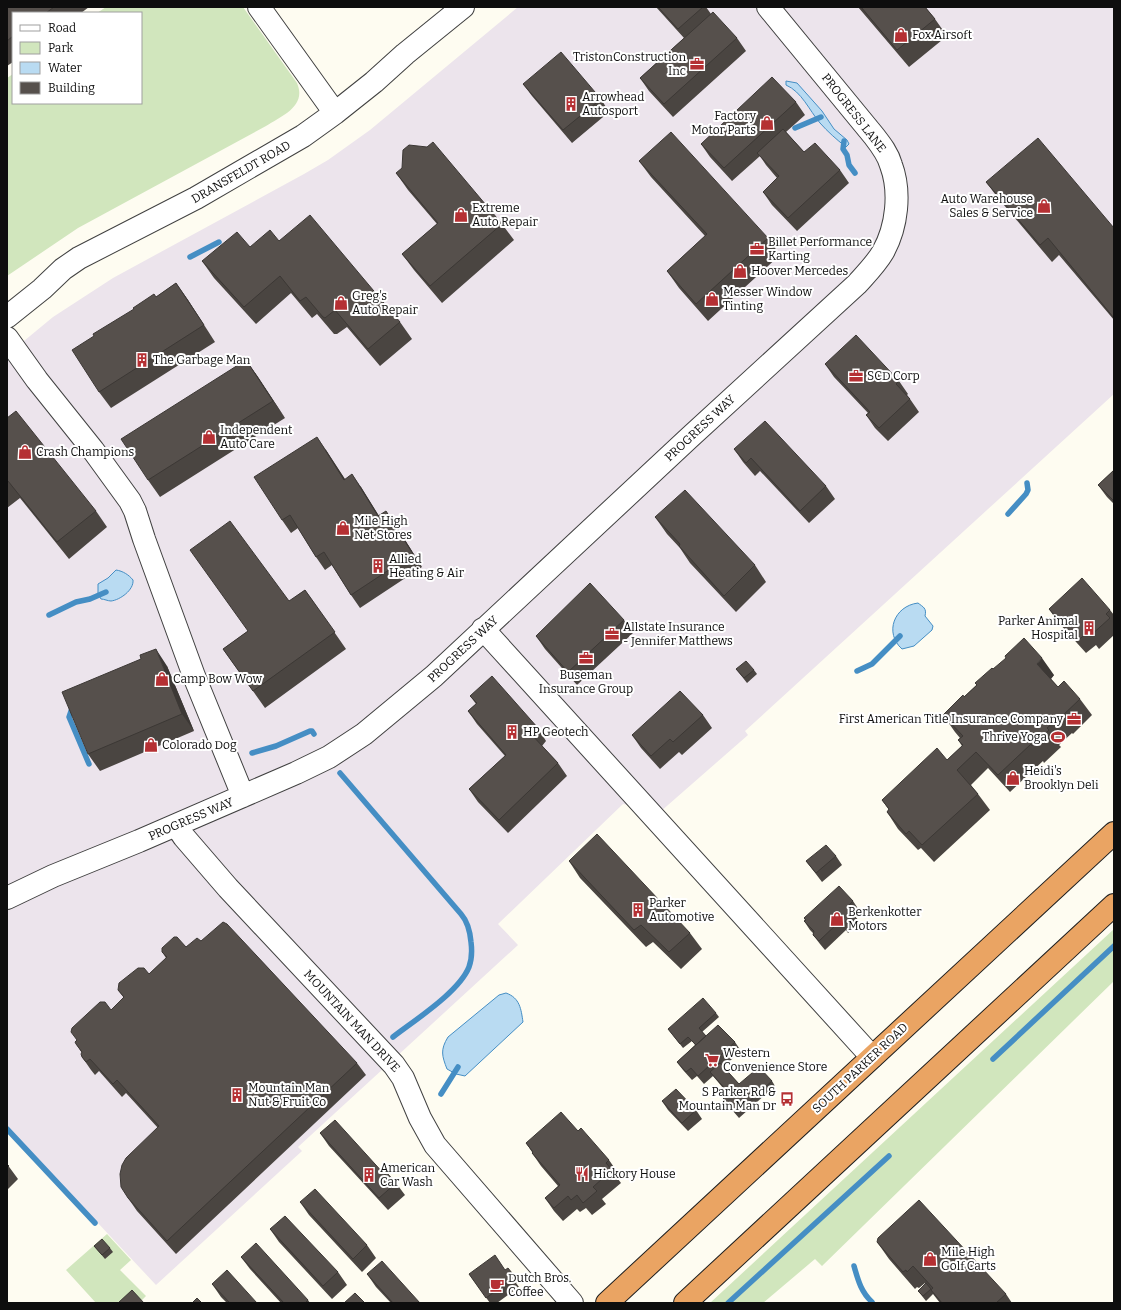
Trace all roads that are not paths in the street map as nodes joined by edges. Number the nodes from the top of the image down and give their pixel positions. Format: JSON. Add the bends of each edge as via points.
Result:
{"nodes":[{"id":1,"x":259,"y":7,"type":"edge"},
{"id":2,"x":463,"y":7,"type":"edge"},
{"id":3,"x":768,"y":7,"type":"edge"},
{"id":4,"x":335,"y":113,"type":"junction"},
{"id":5,"x":847,"y":292,"type":"joint"},
{"id":6,"x":7,"y":317,"type":"edge"},
{"id":7,"x":7,"y":338,"type":"edge"},
{"id":8,"x":483,"y":629,"type":"junction"},
{"id":9,"x":243,"y":796,"type":"junction"},
{"id":10,"x":176,"y":825,"type":"junction"},
{"id":11,"x":1114,"y":833,"type":"edge"},
{"id":12,"x":7,"y":898,"type":"edge"},
{"id":13,"x":1114,"y":905,"type":"edge"},
{"id":14,"x":872,"y":1057,"type":"junction"},
{"id":15,"x":572,"y":1303,"type":"edge"},
{"id":16,"x":607,"y":1303,"type":"edge"},
{"id":17,"x":685,"y":1303,"type":"edge"}],
"edges":[{"from":1,"to":4,"type":"street"},
{"from":2,"to":4,"type":"street","name":"DRANSFELDT ROAD"},
{"from":3,"to":5,"type":"street","name":"PROGRESS LANE","via":[[874,136],[891,165],[896,185],[891,232],[874,265]]},
{"from":4,"to":6,"type":"street","name":"DRANSFELDT ROAD","via":[[286,147],[216,187],[79,258],[63,268]]},
{"from":5,"to":8,"type":"street","name":"PROGRESS WAY"},
{"from":7,"to":9,"type":"street","via":[[130,501],[194,676]]},
{"from":8,"to":9,"type":"street","name":"PROGRESS WAY","via":[[434,676],[364,734],[319,762]]},
{"from":8,"to":14,"type":"street"},
{"from":9,"to":10,"type":"street","name":"PROGRESS WAY"},
{"from":10,"to":12,"type":"street","name":"PROGRESS WAY"},
{"from":10,"to":15,"type":"street","name":"MOUNTAIN MAN DRIVE","via":[[228,888],[394,1065],[403,1078],[435,1145]]},
{"from":11,"to":14,"type":"highway","name":"SOUTH PARKER ROAD"},
{"from":13,"to":17,"type":"highway"},
{"from":14,"to":16,"type":"highway","name":"SOUTH PARKER ROAD"}]}
